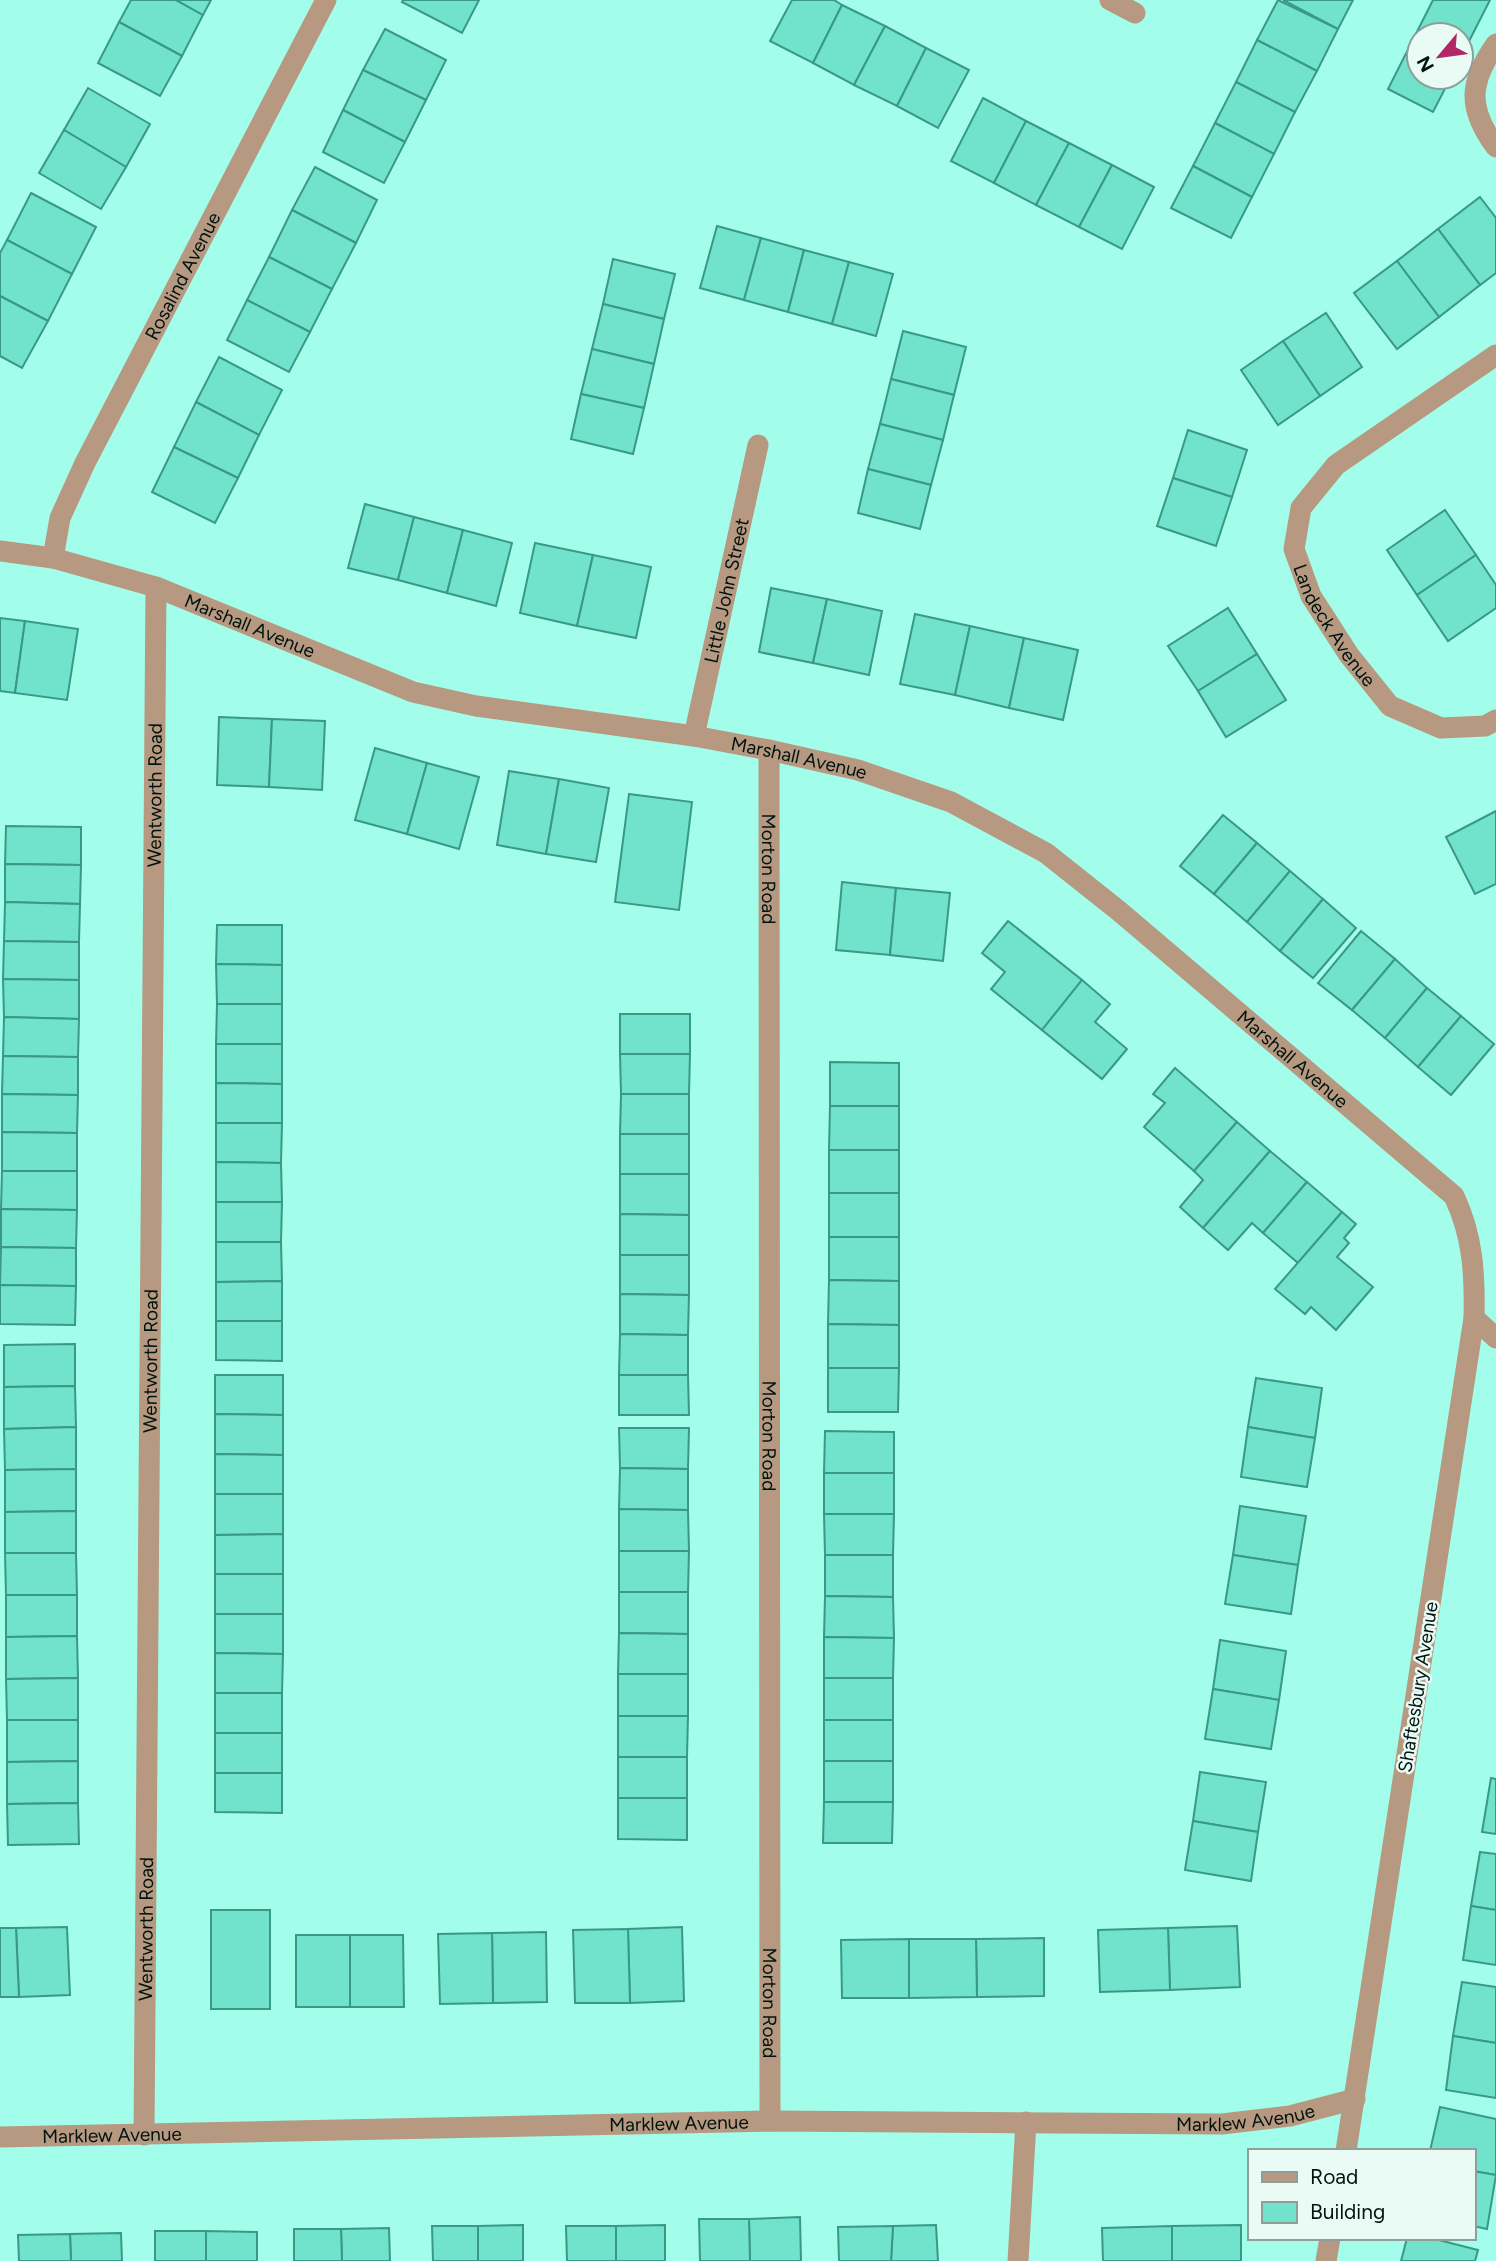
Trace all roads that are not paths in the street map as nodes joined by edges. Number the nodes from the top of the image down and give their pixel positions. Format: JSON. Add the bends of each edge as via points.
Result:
{"nodes":[{"id":1,"x":326,"y":0,"type":"edge"},
{"id":2,"x":1110,"y":0,"type":"edge"},
{"id":3,"x":1135,"y":13,"type":"dead end"},
{"id":4,"x":1496,"y":44,"type":"edge"},
{"id":5,"x":1496,"y":147,"type":"edge"},
{"id":6,"x":1496,"y":355,"type":"edge"},
{"id":7,"x":758,"y":445,"type":"dead end"},
{"id":8,"x":0,"y":551,"type":"edge"},
{"id":9,"x":53,"y":558,"type":"junction"},
{"id":10,"x":156,"y":587,"type":"junction"},
{"id":11,"x":1496,"y":720,"type":"edge"},
{"id":12,"x":694,"y":736,"type":"junction"},
{"id":13,"x":769,"y":750,"type":"junction"},
{"id":14,"x":1466,"y":1223,"type":"joint"},
{"id":15,"x":1474,"y":1318,"type":"junction"},
{"id":16,"x":1496,"y":1338,"type":"edge"},
{"id":17,"x":1355,"y":2099,"type":"junction"},
{"id":18,"x":770,"y":2121,"type":"junction"},
{"id":19,"x":1026,"y":2122,"type":"junction"},
{"id":20,"x":144,"y":2135,"type":"junction"},
{"id":21,"x":0,"y":2137,"type":"edge"},
{"id":22,"x":1346,"y":2149,"type":"edge"},
{"id":23,"x":1331,"y":2240,"type":"edge"},
{"id":24,"x":1018,"y":2261,"type":"edge"},
{"id":25,"x":1326,"y":2261,"type":"edge"}],
"edges":[{"from":1,"to":9,"type":"street","name":"Rosalind Avenue","via":[[85,463],[60,518]]},
{"from":2,"to":3,"type":"street"},
{"from":4,"to":5,"type":"street","via":[[1479,68],[1474,104]]},
{"from":6,"to":11,"type":"street","name":"Landeck Avenue","via":[[1336,465],[1301,508],[1294,549],[1311,596],[1390,706],[1441,728],[1486,726]]},
{"from":7,"to":12,"type":"street","name":"Little John Street"},
{"from":8,"to":9,"type":"street","name":"Marshall Avenue"},
{"from":9,"to":10,"type":"street","name":"Marshall Avenue"},
{"from":10,"to":12,"type":"street","name":"Marshall Avenue","via":[[413,692],[476,706]]},
{"from":10,"to":20,"type":"street","name":"Wentworth Road"},
{"from":12,"to":13,"type":"street","name":"Marshall Avenue"},
{"from":13,"to":14,"type":"street","name":"Marshall Avenue","via":[[858,770],[951,802],[1046,853],[1431,1175],[1454,1196]]},
{"from":13,"to":18,"type":"street","name":"Morton Road"},
{"from":14,"to":15,"type":"street","name":"Shaftesbury Avenue","via":[[1475,1271]]},
{"from":15,"to":16,"type":"street"},
{"from":15,"to":17,"type":"street","name":"Shaftesbury Avenue"},
{"from":17,"to":19,"type":"street","name":"Marklew Avenue","via":[[1290,2116],[1222,2124]]},
{"from":17,"to":22,"type":"street","name":"Shaftesbury Avenue"},
{"from":18,"to":19,"type":"street","name":"Marklew Avenue"},
{"from":18,"to":20,"type":"street","name":"Marklew Avenue"},
{"from":19,"to":24,"type":"street"},
{"from":20,"to":21,"type":"street","name":"Marklew Avenue"},
{"from":23,"to":25,"type":"street"}]}
